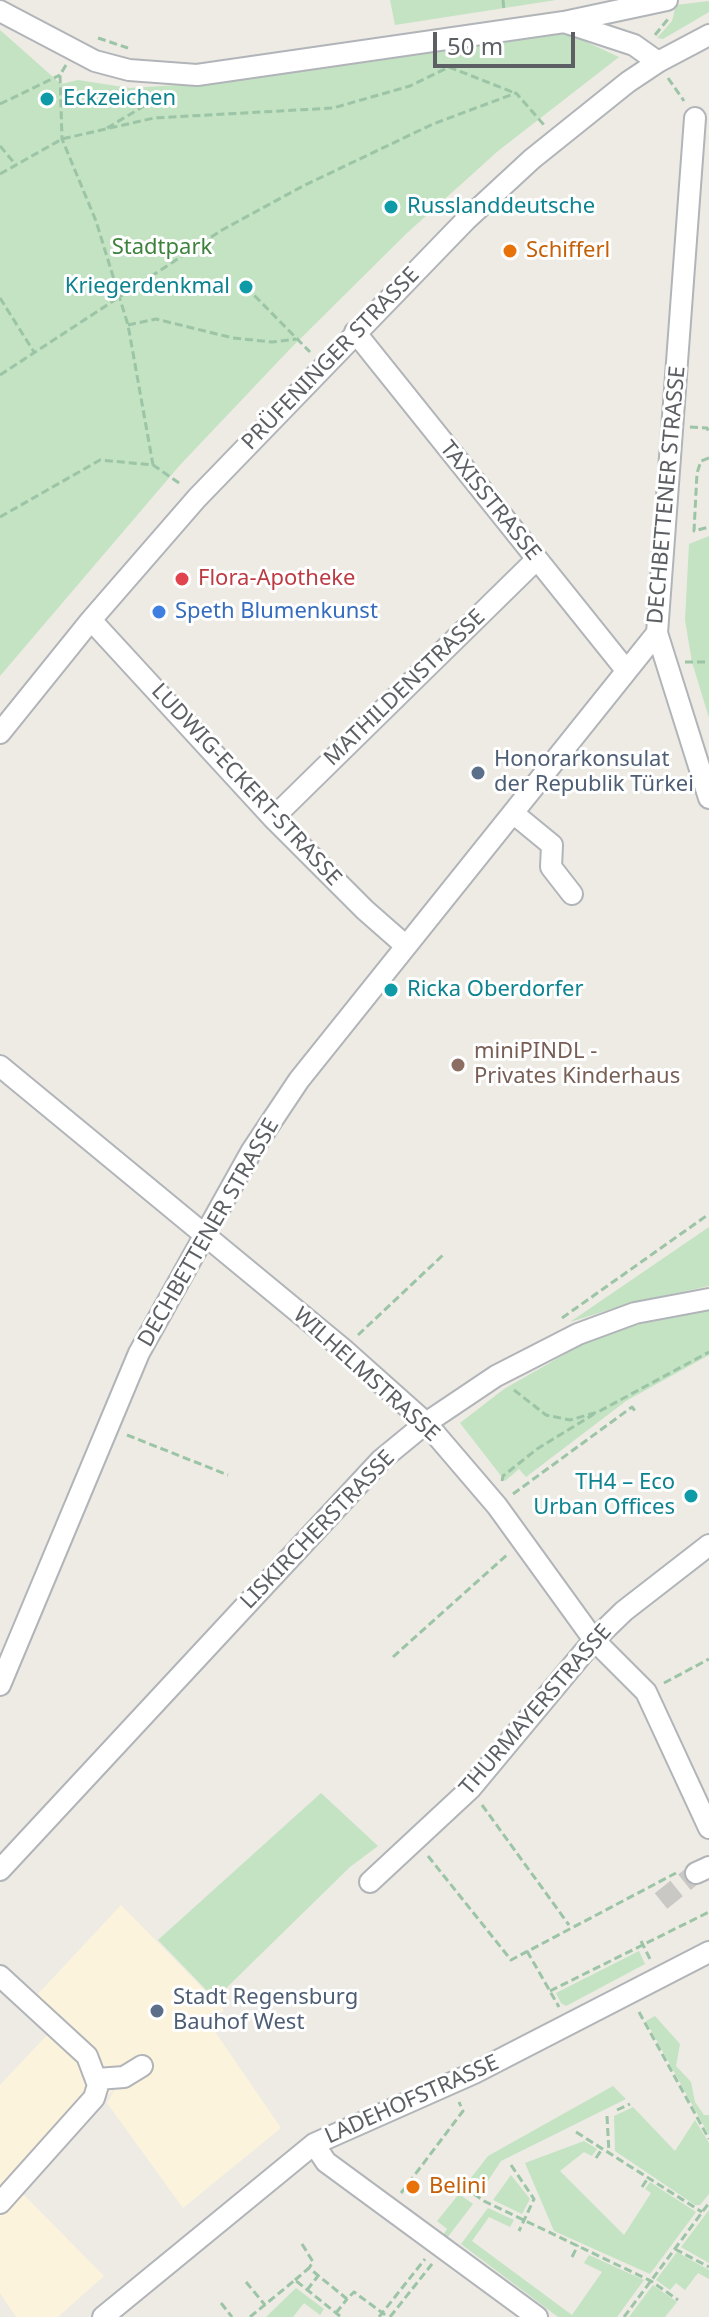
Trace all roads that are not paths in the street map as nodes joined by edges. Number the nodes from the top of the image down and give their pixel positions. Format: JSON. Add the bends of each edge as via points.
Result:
{"nodes":[{"id":1,"x":669,"y":5,"type":"edge"},
{"id":2,"x":0,"y":11,"type":"edge"},
{"id":3,"x":564,"y":22,"type":"junction"},
{"id":4,"x":709,"y":35,"type":"edge"},
{"id":5,"x":658,"y":62,"type":"junction"},
{"id":6,"x":695,"y":118,"type":"road end"},
{"id":7,"x":355,"y":332,"type":"junction"},
{"id":8,"x":537,"y":559,"type":"junction"},
{"id":9,"x":91,"y":620,"type":"junction"},
{"id":10,"x":657,"y":633,"type":"junction"},
{"id":11,"x":626,"y":670,"type":"junction"},
{"id":12,"x":0,"y":733,"type":"edge"},
{"id":13,"x":709,"y":798,"type":"edge"},
{"id":14,"x":513,"y":813,"type":"junction"},
{"id":15,"x":273,"y":818,"type":"junction"},
{"id":16,"x":572,"y":894,"type":"dead end"},
{"id":17,"x":406,"y":946,"type":"junction"},
{"id":18,"x":0,"y":1066,"type":"edge"},
{"id":19,"x":202,"y":1236,"type":"junction"},
{"id":20,"x":709,"y":1299,"type":"edge"},
{"id":21,"x":426,"y":1423,"type":"junction"},
{"id":22,"x":709,"y":1545,"type":"edge"},
{"id":23,"x":594,"y":1640,"type":"junction"},
{"id":24,"x":0,"y":1685,"type":"edge"},
{"id":25,"x":709,"y":1828,"type":"edge"},
{"id":26,"x":0,"y":1870,"type":"edge"},
{"id":27,"x":370,"y":1882,"type":"dead end"},
{"id":28,"x":709,"y":1952,"type":"edge"},
{"id":29,"x":0,"y":1976,"type":"edge"},
{"id":30,"x":142,"y":2066,"type":"dead end"},
{"id":31,"x":97,"y":2079,"type":"junction"},
{"id":32,"x":314,"y":2144,"type":"junction"},
{"id":33,"x":0,"y":2203,"type":"edge"},
{"id":34,"x":511,"y":2309,"type":"edge"},
{"id":35,"x":103,"y":2317,"type":"edge"},
{"id":36,"x":537,"y":2317,"type":"edge"}],
"edges":[{"from":1,"to":3,"type":"street"},
{"from":2,"to":3,"type":"street","via":[[75,52],[129,70],[197,75]]},
{"from":3,"to":5,"type":"street","via":[[634,45]]},
{"from":4,"to":5,"type":"street","name":"PRÜFENINGER STRASSE"},
{"from":5,"to":7,"type":"street","name":"PRÜFENINGER STRASSE","via":[[556,140],[466,220]]},
{"from":6,"to":10,"type":"street","name":"DECHBETTENER STRASSE"},
{"from":7,"to":8,"type":"street","name":"TAXISSTRASSE"},
{"from":7,"to":9,"type":"street","name":"PRÜFENINGER STRASSE","via":[[197,498]]},
{"from":8,"to":11,"type":"street","name":"TAXISSTRASSE"},
{"from":8,"to":15,"type":"street","name":"MATHILDENSTRASSE"},
{"from":9,"to":12,"type":"street","name":"PRÜFENINGER STRASSE"},
{"from":9,"to":15,"type":"street","name":"LUDWIG-ECKERT-STRASSE"},
{"from":10,"to":11,"type":"street","name":"DECHBETTENER STRASSE"},
{"from":10,"to":13,"type":"street"},
{"from":11,"to":14,"type":"street","name":"DECHBETTENER STRASSE"},
{"from":14,"to":16,"type":"street","via":[[552,845],[551,867]]},
{"from":14,"to":17,"type":"street","name":"DECHBETTENER STRASSE"},
{"from":15,"to":17,"type":"street","name":"LUDWIG-ECKERT-STRASSE"},
{"from":17,"to":19,"type":"street","name":"DECHBETTENER STRASSE","via":[[299,1080]]},
{"from":18,"to":19,"type":"street","name":"WILHELMSTRASSE"},
{"from":19,"to":21,"type":"street","name":"WILHELMSTRASSE"},
{"from":19,"to":24,"type":"street","name":"DECHBETTENER STRASSE","via":[[139,1353]]},
{"from":20,"to":21,"type":"street","name":"LISKIRCHERSTRASSE","via":[[620,1318],[578,1334],[496,1376]]},
{"from":21,"to":23,"type":"street","name":"WILHELMSTRASSE","via":[[492,1500]]},
{"from":21,"to":26,"type":"street","name":"LISKIRCHERSTRASSE","via":[[381,1460]]},
{"from":22,"to":23,"type":"street","name":"THURMAYERSTRASSE"},
{"from":23,"to":25,"type":"street","name":"WILHELMSTRASSE","via":[[646,1692]]},
{"from":23,"to":27,"type":"street","name":"THURMAYERSTRASSE","via":[[470,1789]]},
{"from":28,"to":32,"type":"street","name":"LADEHOFSTRASSE","via":[[474,2073]]},
{"from":29,"to":31,"type":"street","via":[[87,2056]]},
{"from":30,"to":31,"type":"street","via":[[124,2077]]},
{"from":31,"to":33,"type":"street","via":[[94,2098]]},
{"from":32,"to":34,"type":"street","via":[[326,2162]]},
{"from":32,"to":35,"type":"street","name":"LADEHOFSTRASSE"},
{"from":34,"to":36,"type":"street"}]}
